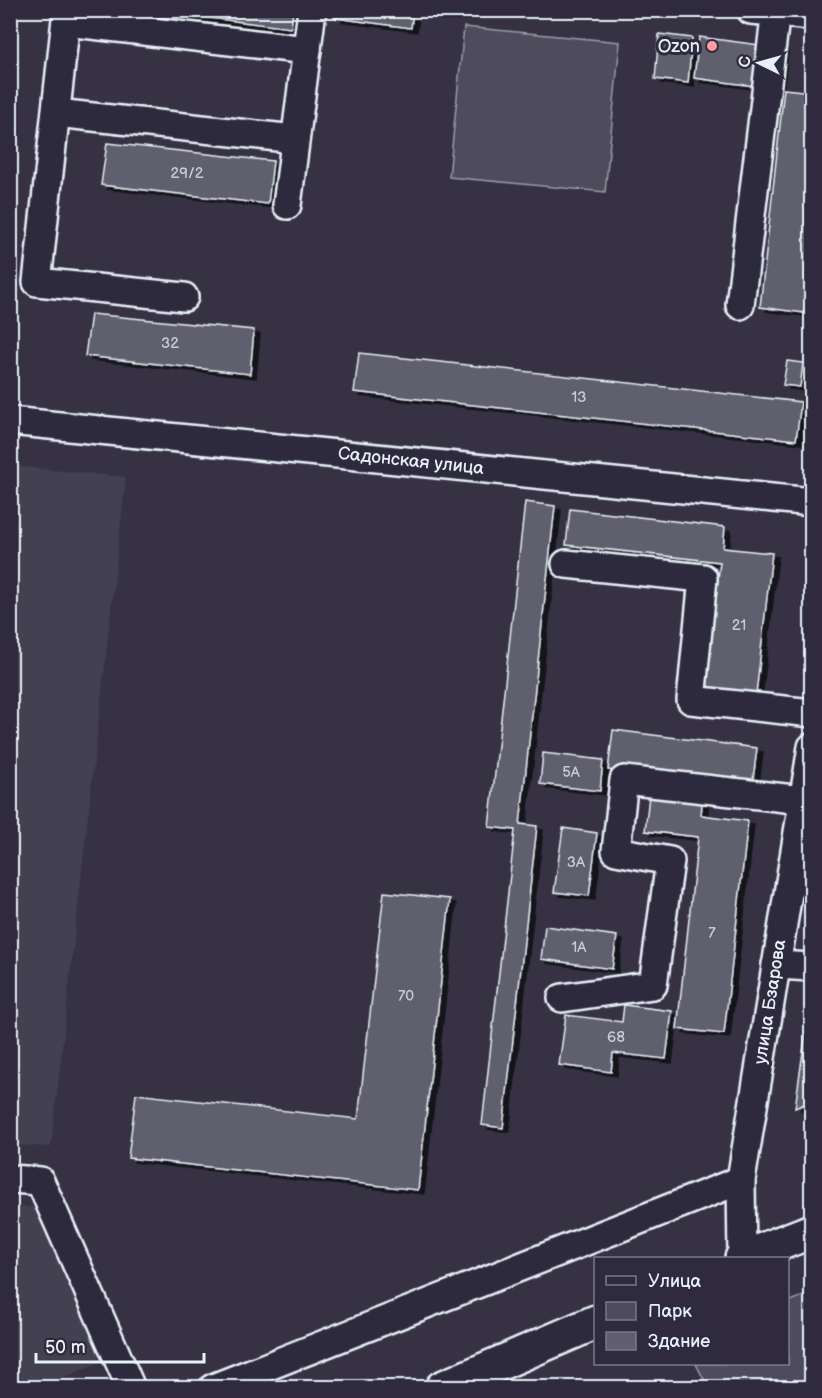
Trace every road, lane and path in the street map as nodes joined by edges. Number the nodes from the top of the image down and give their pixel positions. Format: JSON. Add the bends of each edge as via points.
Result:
{"nodes":[{"id":1,"x":312,"y":10,"type":"edge"},
{"id":2,"x":767,"y":11,"type":"edge"},
{"id":3,"x":66,"y":16,"type":"edge"},
{"id":4,"x":812,"y":16,"type":"edge"},
{"id":5,"x":307,"y":50,"type":"junction"},
{"id":6,"x":56,"y":113,"type":"junction"},
{"id":7,"x":296,"y":139,"type":"junction"},
{"id":8,"x":287,"y":205,"type":"dead end"},
{"id":9,"x":184,"y":297,"type":"dead end"},
{"id":10,"x":740,"y":305,"type":"dead end"},
{"id":11,"x":10,"y":421,"type":"edge"},
{"id":12,"x":812,"y":502,"type":"edge"},
{"id":13,"x":566,"y":564,"type":"dead end"},
{"id":14,"x":812,"y":713,"type":"edge"},
{"id":15,"x":812,"y":747,"type":"edge"},
{"id":16,"x":803,"y":800,"type":"junction"},
{"id":17,"x":776,"y":965,"type":"junction"},
{"id":18,"x":812,"y":967,"type":"edge"},
{"id":19,"x":562,"y":998,"type":"dead end"},
{"id":20,"x":10,"y":1179,"type":"edge"},
{"id":21,"x":741,"y":1180,"type":"junction"},
{"id":22,"x":812,"y":1231,"type":"edge"},
{"id":23,"x":742,"y":1257,"type":"edge"},
{"id":24,"x":745,"y":1257,"type":"edge"},
{"id":25,"x":594,"y":1323,"type":"edge"},
{"id":26,"x":131,"y":1388,"type":"edge"},
{"id":27,"x":213,"y":1388,"type":"edge"},
{"id":28,"x":442,"y":1388,"type":"edge"}],
"edges":[{"from":1,"to":5,"type":"street"},
{"from":2,"to":4,"type":"street"},
{"from":2,"to":10,"type":"street"},
{"from":3,"to":5,"type":"street"},
{"from":3,"to":6,"type":"street"},
{"from":5,"to":7,"type":"street"},
{"from":6,"to":7,"type":"street"},
{"from":6,"to":9,"type":"street","via":[[37,282]]},
{"from":7,"to":8,"type":"street"},
{"from":11,"to":12,"type":"street","name":"Садонская улица"},
{"from":13,"to":14,"type":"street","via":[[703,578],[691,700]]},
{"from":15,"to":16,"type":"street","name":"улица Бзарова"},
{"from":16,"to":17,"type":"street","name":"улица Бзарова"},
{"from":16,"to":19,"type":"street","via":[[624,780],[616,851],[669,861],[653,985]]},
{"from":17,"to":18,"type":"street"},
{"from":17,"to":21,"type":"street","name":"улица Бзарова"},
{"from":20,"to":26,"type":"street","via":[[40,1181]]},
{"from":21,"to":23,"type":"street","name":"улица Бзарова"},
{"from":21,"to":27,"type":"street"},
{"from":22,"to":24,"type":"main road"},
{"from":25,"to":28,"type":"main road"}]}
